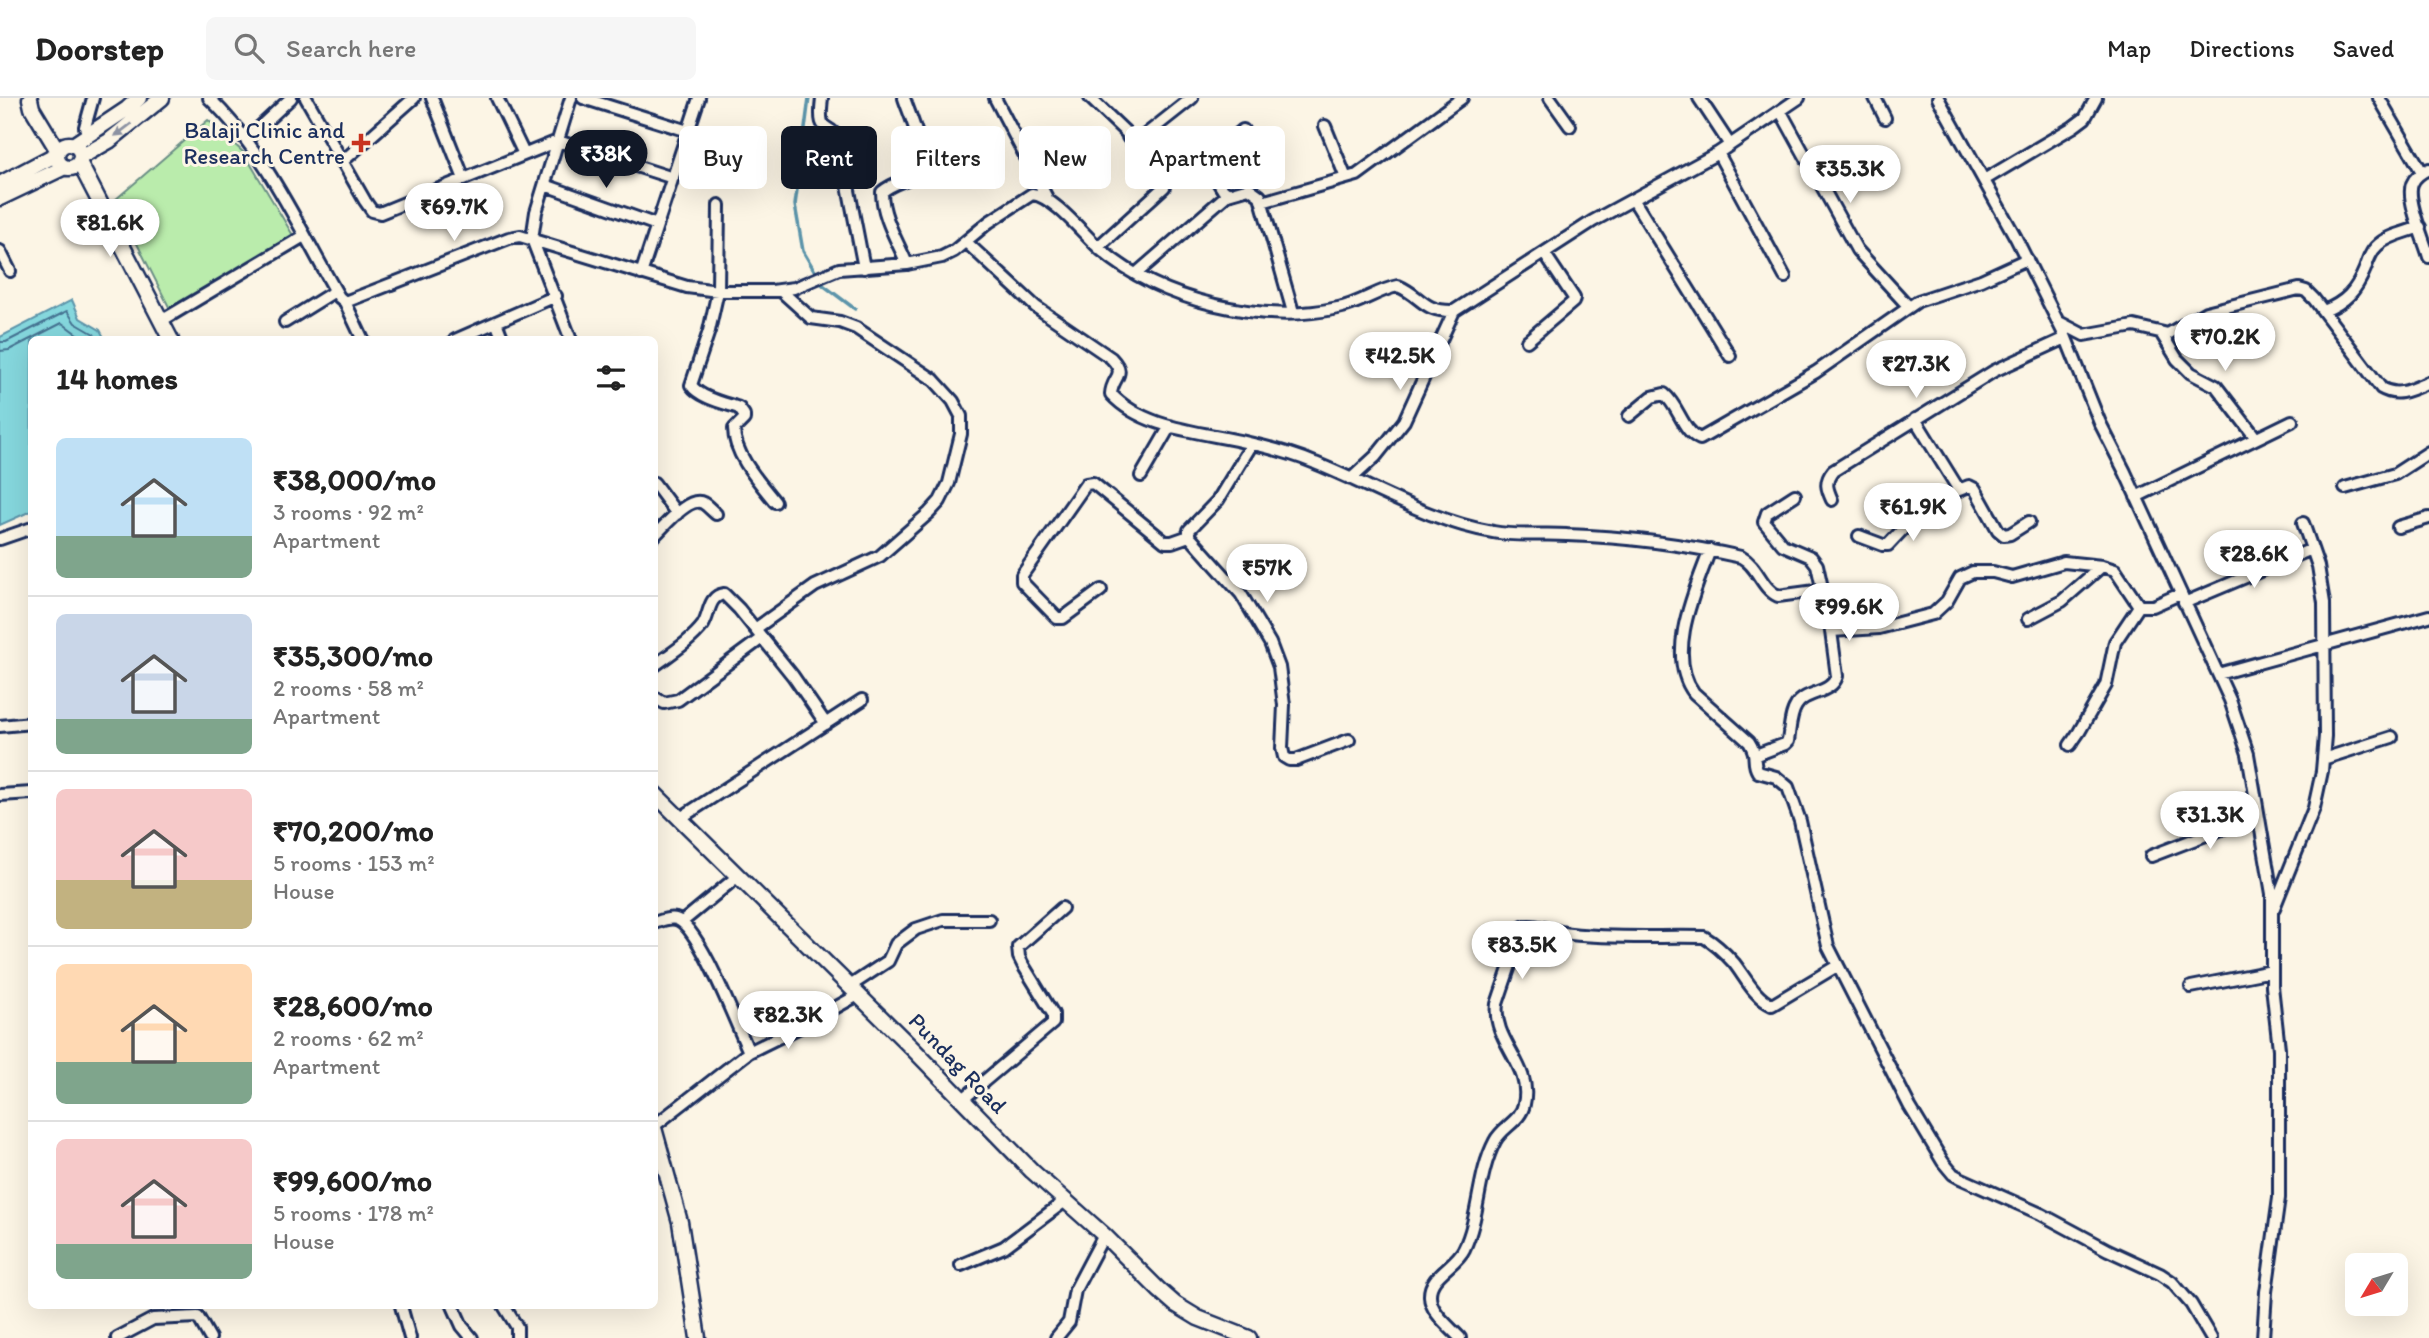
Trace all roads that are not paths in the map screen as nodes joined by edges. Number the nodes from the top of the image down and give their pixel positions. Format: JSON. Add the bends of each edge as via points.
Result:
{"nodes":[{"id":1,"x":93,"y":98,"type":"edge"},
{"id":2,"x":139,"y":98,"type":"edge"},
{"id":3,"x":162,"y":98,"type":"edge"},
{"id":4,"x":209,"y":98,"type":"edge"},
{"id":5,"x":291,"y":98,"type":"edge"},
{"id":6,"x":306,"y":98,"type":"edge"},
{"id":7,"x":414,"y":98,"type":"edge"},
{"id":8,"x":432,"y":98,"type":"edge"},
{"id":9,"x":497,"y":98,"type":"edge"},
{"id":10,"x":571,"y":98,"type":"edge"},
{"id":11,"x":583,"y":98,"type":"edge"},
{"id":12,"x":699,"y":98,"type":"edge"},
{"id":13,"x":822,"y":98,"type":"edge"},
{"id":14,"x":904,"y":98,"type":"edge"},
{"id":15,"x":995,"y":98,"type":"edge"},
{"id":16,"x":1090,"y":98,"type":"edge"},
{"id":17,"x":1192,"y":98,"type":"edge"},
{"id":18,"x":1462,"y":98,"type":"edge"},
{"id":19,"x":1550,"y":98,"type":"edge"},
{"id":20,"x":1699,"y":98,"type":"edge"},
{"id":21,"x":1799,"y":98,"type":"edge"},
{"id":22,"x":1875,"y":98,"type":"edge"},
{"id":23,"x":1938,"y":98,"type":"edge"},
{"id":24,"x":2096,"y":98,"type":"edge"},
{"id":25,"x":2379,"y":98,"type":"edge"},
{"id":26,"x":30,"y":99,"type":"edge"},
{"id":27,"x":1781,"y":112,"type":"junction"},
{"id":28,"x":1885,"y":118,"type":"dead end"},
{"id":29,"x":42,"y":126,"type":"junction"},
{"id":30,"x":690,"y":126,"type":"edge"},
{"id":31,"x":1157,"y":126,"type":"edge"},
{"id":32,"x":1325,"y":126,"type":"dead end"},
{"id":33,"x":1570,"y":126,"type":"dead end"},
{"id":34,"x":679,"y":128,"type":"edge"},
{"id":35,"x":1125,"y":134,"type":"edge"},
{"id":36,"x":88,"y":135,"type":"junction"},
{"id":37,"x":247,"y":139,"type":"junction"},
{"id":38,"x":558,"y":141,"type":"junction"},
{"id":39,"x":1730,"y":145,"type":"junction"},
{"id":40,"x":1718,"y":153,"type":"junction"},
{"id":41,"x":524,"y":154,"type":"junction"},
{"id":42,"x":68,"y":155,"type":"junction"},
{"id":43,"x":679,"y":159,"type":"edge"},
{"id":44,"x":342,"y":162,"type":"junction"},
{"id":45,"x":39,"y":164,"type":"junction"},
{"id":46,"x":2425,"y":171,"type":"edge"},
{"id":47,"x":673,"y":178,"type":"junction"},
{"id":48,"x":1346,"y":178,"type":"junction"},
{"id":49,"x":464,"y":179,"type":"junction"},
{"id":50,"x":1984,"y":180,"type":"junction"},
{"id":51,"x":0,"y":184,"type":"edge"},
{"id":52,"x":545,"y":185,"type":"junction"},
{"id":53,"x":1162,"y":189,"type":"edge"},
{"id":54,"x":1224,"y":189,"type":"edge"},
{"id":55,"x":1228,"y":194,"type":"junction"},
{"id":56,"x":0,"y":198,"type":"edge"},
{"id":57,"x":1047,"y":198,"type":"junction"},
{"id":58,"x":1633,"y":199,"type":"junction"},
{"id":59,"x":1262,"y":202,"type":"junction"},
{"id":60,"x":719,"y":205,"type":"dead end"},
{"id":61,"x":657,"y":225,"type":"junction"},
{"id":62,"x":2420,"y":227,"type":"junction"},
{"id":63,"x":304,"y":236,"type":"junction"},
{"id":64,"x":533,"y":239,"type":"junction"},
{"id":65,"x":966,"y":242,"type":"junction"},
{"id":66,"x":1098,"y":247,"type":"junction"},
{"id":67,"x":0,"y":251,"type":"edge"},
{"id":68,"x":1544,"y":253,"type":"junction"},
{"id":69,"x":2429,"y":257,"type":"edge"},
{"id":70,"x":2027,"y":259,"type":"junction"},
{"id":71,"x":907,"y":264,"type":"junction"},
{"id":72,"x":864,"y":268,"type":"junction"},
{"id":73,"x":10,"y":271,"type":"dead end"},
{"id":74,"x":641,"y":274,"type":"junction"},
{"id":75,"x":1137,"y":274,"type":"junction"},
{"id":76,"x":1785,"y":276,"type":"dead end"},
{"id":77,"x":780,"y":290,"type":"junction"},
{"id":78,"x":335,"y":291,"type":"junction"},
{"id":79,"x":718,"y":291,"type":"junction"},
{"id":80,"x":556,"y":296,"type":"junction"},
{"id":81,"x":345,"y":302,"type":"junction"},
{"id":82,"x":1909,"y":307,"type":"junction"},
{"id":83,"x":1454,"y":311,"type":"junction"},
{"id":84,"x":1293,"y":312,"type":"junction"},
{"id":85,"x":2323,"y":312,"type":"junction"},
{"id":86,"x":161,"y":321,"type":"junction"},
{"id":87,"x":2056,"y":321,"type":"junction"},
{"id":88,"x":285,"y":322,"type":"dead end"},
{"id":89,"x":496,"y":322,"type":"junction"},
{"id":90,"x":2161,"y":333,"type":"junction"},
{"id":91,"x":169,"y":336,"type":"edge"},
{"id":92,"x":361,"y":336,"type":"edge"},
{"id":93,"x":464,"y":336,"type":"edge"},
{"id":94,"x":501,"y":336,"type":"edge"},
{"id":95,"x":570,"y":336,"type":"edge"},
{"id":96,"x":2066,"y":338,"type":"junction"},
{"id":97,"x":1527,"y":341,"type":"dead end"},
{"id":98,"x":1730,"y":356,"type":"dead end"},
{"id":99,"x":2429,"y":382,"type":"edge"},
{"id":100,"x":1629,"y":416,"type":"dead end"},
{"id":101,"x":1914,"y":419,"type":"junction"},
{"id":102,"x":2292,"y":421,"type":"dead end"},
{"id":103,"x":1170,"y":426,"type":"junction"},
{"id":104,"x":2256,"y":438,"type":"junction"},
{"id":105,"x":1252,"y":444,"type":"junction"},
{"id":106,"x":2429,"y":452,"type":"edge"},
{"id":107,"x":1141,"y":476,"type":"dead end"},
{"id":108,"x":1350,"y":479,"type":"junction"},
{"id":109,"x":658,"y":488,"type":"edge"},
{"id":110,"x":2345,"y":488,"type":"dead end"},
{"id":111,"x":1959,"y":490,"type":"junction"},
{"id":112,"x":1795,"y":495,"type":"dead end"},
{"id":113,"x":2136,"y":497,"type":"junction"},
{"id":114,"x":1832,"y":500,"type":"dead end"},
{"id":115,"x":775,"y":502,"type":"dead end"},
{"id":116,"x":677,"y":514,"type":"junction"},
{"id":117,"x":716,"y":514,"type":"dead end"},
{"id":118,"x":2429,"y":518,"type":"edge"},
{"id":119,"x":2029,"y":522,"type":"dead end"},
{"id":120,"x":2303,"y":523,"type":"dead end"},
{"id":121,"x":2398,"y":527,"type":"dead end"},
{"id":122,"x":28,"y":529,"type":"edge"},
{"id":123,"x":658,"y":532,"type":"edge"},
{"id":124,"x":1189,"y":536,"type":"junction"},
{"id":125,"x":1859,"y":536,"type":"dead end"},
{"id":126,"x":0,"y":539,"type":"edge"},
{"id":127,"x":2312,"y":549,"type":"junction"},
{"id":128,"x":1710,"y":550,"type":"junction"},
{"id":129,"x":2102,"y":566,"type":"junction"},
{"id":130,"x":1101,"y":590,"type":"dead end"},
{"id":131,"x":1823,"y":590,"type":"junction"},
{"id":132,"x":2182,"y":598,"type":"junction"},
{"id":133,"x":2139,"y":606,"type":"junction"},
{"id":134,"x":2429,"y":616,"type":"edge"},
{"id":135,"x":2028,"y":619,"type":"dead end"},
{"id":136,"x":1831,"y":631,"type":"junction"},
{"id":137,"x":759,"y":634,"type":"junction"},
{"id":138,"x":2325,"y":645,"type":"junction"},
{"id":139,"x":658,"y":663,"type":"edge"},
{"id":140,"x":2218,"y":674,"type":"junction"},
{"id":141,"x":658,"y":699,"type":"edge"},
{"id":142,"x":862,"y":700,"type":"dead end"},
{"id":143,"x":28,"y":723,"type":"edge"},
{"id":144,"x":826,"y":724,"type":"junction"},
{"id":145,"x":0,"y":726,"type":"edge"},
{"id":146,"x":2392,"y":737,"type":"dead end"},
{"id":147,"x":1349,"y":740,"type":"dead end"},
{"id":148,"x":2070,"y":744,"type":"dead end"},
{"id":149,"x":1756,"y":755,"type":"junction"},
{"id":150,"x":2323,"y":759,"type":"junction"},
{"id":151,"x":28,"y":793,"type":"edge"},
{"id":152,"x":0,"y":795,"type":"edge"},
{"id":153,"x":658,"y":797,"type":"edge"},
{"id":154,"x":2258,"y":816,"type":"junction"},
{"id":155,"x":679,"y":818,"type":"junction"},
{"id":156,"x":2151,"y":856,"type":"dead end"},
{"id":157,"x":738,"y":876,"type":"junction"},
{"id":158,"x":1062,"y":908,"type":"dead end"},
{"id":159,"x":2273,"y":911,"type":"junction"},
{"id":160,"x":658,"y":920,"type":"edge"},
{"id":161,"x":989,"y":920,"type":"dead end"},
{"id":162,"x":682,"y":922,"type":"junction"},
{"id":163,"x":1838,"y":966,"type":"junction"},
{"id":164,"x":2272,"y":971,"type":"junction"},
{"id":165,"x":2191,"y":987,"type":"dead end"},
{"id":166,"x":854,"y":990,"type":"junction"},
{"id":167,"x":750,"y":1052,"type":"junction"},
{"id":168,"x":962,"y":1100,"type":"junction"},
{"id":169,"x":658,"y":1124,"type":"edge"},
{"id":170,"x":658,"y":1142,"type":"edge"},
{"id":171,"x":1065,"y":1201,"type":"junction"},
{"id":172,"x":1104,"y":1235,"type":"junction"},
{"id":173,"x":961,"y":1265,"type":"dead end"},
{"id":174,"x":402,"y":1309,"type":"edge"},
{"id":175,"x":454,"y":1309,"type":"edge"},
{"id":176,"x":505,"y":1309,"type":"edge"},
{"id":177,"x":1240,"y":1336,"type":"edge"},
{"id":178,"x":117,"y":1338,"type":"edge"},
{"id":179,"x":211,"y":1338,"type":"edge"},
{"id":180,"x":410,"y":1338,"type":"edge"},
{"id":181,"x":472,"y":1338,"type":"edge"},
{"id":182,"x":517,"y":1338,"type":"edge"},
{"id":183,"x":698,"y":1338,"type":"edge"},
{"id":184,"x":1056,"y":1338,"type":"edge"},
{"id":185,"x":1460,"y":1338,"type":"edge"},
{"id":186,"x":2211,"y":1338,"type":"edge"},
{"id":187,"x":2263,"y":1338,"type":"edge"}],
"edges":[{"from":1,"to":36,"type":"street","via":[[85,127]]},
{"from":2,"to":36,"type":"street"},
{"from":3,"to":42,"type":"street","one_way":true,"via":[[109,141]]},
{"from":4,"to":37,"type":"street"},
{"from":5,"to":37,"type":"street"},
{"from":6,"to":44,"type":"street"},
{"from":7,"to":44,"type":"street"},
{"from":8,"to":49,"type":"street"},
{"from":9,"to":41,"type":"street"},
{"from":10,"to":38,"type":"street"},
{"from":11,"to":34,"type":"street"},
{"from":12,"to":30,"type":"street"},
{"from":13,"to":72,"type":"street","via":[[819,119],[840,144]]},
{"from":14,"to":71,"type":"street","via":[[922,167],[919,174],[888,187],[882,196]]},
{"from":15,"to":57,"type":"street"},
{"from":16,"to":35,"type":"street"},
{"from":17,"to":31,"type":"street"},
{"from":18,"to":48,"type":"street","via":[[1372,166]]},
{"from":19,"to":33,"type":"street"},
{"from":20,"to":39,"type":"street"},
{"from":21,"to":27,"type":"street"},
{"from":22,"to":28,"type":"street"},
{"from":23,"to":50,"type":"street"},
{"from":24,"to":50,"type":"street","via":[[2085,118],[2073,127]]},
{"from":25,"to":46,"type":"street"},
{"from":26,"to":29,"type":"street"},
{"from":26,"to":42,"type":"street","via":[[51,121]]},
{"from":27,"to":39,"type":"street"},
{"from":27,"to":82,"type":"street","via":[[1857,250]]},
{"from":29,"to":42,"type":"street"},
{"from":29,"to":45,"type":"street"},
{"from":32,"to":48,"type":"street"},
{"from":36,"to":42,"type":"street"},
{"from":37,"to":63,"type":"street"},
{"from":38,"to":41,"type":"street"},
{"from":38,"to":47,"type":"street"},
{"from":38,"to":52,"type":"street"},
{"from":39,"to":40,"type":"street"},
{"from":40,"to":58,"type":"street"},
{"from":40,"to":76,"type":"street"},
{"from":41,"to":49,"type":"street"},
{"from":42,"to":45,"type":"street"},
{"from":42,"to":56,"type":"street"},
{"from":42,"to":86,"type":"street"},
{"from":43,"to":47,"type":"street"},
{"from":44,"to":49,"type":"street","via":[[372,211],[380,213]]},
{"from":45,"to":51,"type":"street"},
{"from":46,"to":62,"type":"street","via":[[2410,187]]},
{"from":47,"to":61,"type":"street"},
{"from":48,"to":59,"type":"street"},
{"from":50,"to":70,"type":"street"},
{"from":52,"to":61,"type":"street"},
{"from":52,"to":64,"type":"street"},
{"from":53,"to":66,"type":"street"},
{"from":54,"to":55,"type":"street"},
{"from":55,"to":59,"type":"street","via":[[1250,188]]},
{"from":55,"to":75,"type":"street"},
{"from":57,"to":65,"type":"street","via":[[1024,197]]},
{"from":57,"to":66,"type":"street"},
{"from":58,"to":68,"type":"street"},
{"from":58,"to":98,"type":"street"},
{"from":59,"to":84,"type":"street"},
{"from":60,"to":79,"type":"street"},
{"from":61,"to":74,"type":"street"},
{"from":62,"to":69,"type":"street"},
{"from":62,"to":85,"type":"street","via":[[2377,245],[2348,299]]},
{"from":63,"to":78,"type":"street"},
{"from":63,"to":86,"type":"street"},
{"from":64,"to":74,"type":"street"},
{"from":64,"to":80,"type":"street"},
{"from":64,"to":81,"type":"street","via":[[509,238]]},
{"from":65,"to":71,"type":"street","via":[[942,257]]},
{"from":65,"to":103,"type":"street","via":[[1037,307],[1116,363],[1120,374],[1111,394],[1116,400]]},
{"from":66,"to":75,"type":"street"},
{"from":67,"to":73,"type":"street"},
{"from":68,"to":83,"type":"street"},
{"from":68,"to":97,"type":"street","via":[[1574,298]]},
{"from":70,"to":82,"type":"street"},
{"from":70,"to":87,"type":"street"},
{"from":71,"to":72,"type":"street"},
{"from":72,"to":77,"type":"street","via":[[839,269]]},
{"from":74,"to":79,"type":"street"},
{"from":75,"to":84,"type":"street","via":[[1209,305],[1250,312]]},
{"from":77,"to":79,"type":"street"},
{"from":77,"to":137,"type":"street","via":[[811,318],[849,324],[934,380],[961,416],[961,433],[948,483],[929,513],[880,556],[815,586]]},
{"from":78,"to":81,"type":"street"},
{"from":78,"to":88,"type":"street"},
{"from":79,"to":115,"type":"street","via":[[691,385],[743,413],[744,419],[734,429],[736,440]]},
{"from":80,"to":89,"type":"street"},
{"from":80,"to":95,"type":"street"},
{"from":81,"to":92,"type":"street"},
{"from":82,"to":100,"type":"street","via":[[1816,372],[1700,439],[1664,394],[1652,397]]},
{"from":83,"to":84,"type":"street","via":[[1430,307],[1398,286],[1341,308]]},
{"from":83,"to":108,"type":"street","via":[[1404,421]]},
{"from":85,"to":90,"type":"street","via":[[2300,289],[2206,312],[2179,329]]},
{"from":85,"to":99,"type":"street","via":[[2381,388],[2399,394]]},
{"from":86,"to":91,"type":"street"},
{"from":87,"to":90,"type":"street","via":[[2084,335],[2134,326]]},
{"from":87,"to":96,"type":"street"},
{"from":89,"to":93,"type":"street"},
{"from":89,"to":94,"type":"street"},
{"from":90,"to":104,"type":"street","via":[[2177,359],[2191,373],[2216,386]]},
{"from":96,"to":101,"type":"street","via":[[1994,372]]},
{"from":96,"to":113,"type":"street"},
{"from":101,"to":111,"type":"street"},
{"from":101,"to":114,"type":"street","via":[[1833,471],[1826,487]]},
{"from":102,"to":104,"type":"street"},
{"from":103,"to":105,"type":"street"},
{"from":103,"to":107,"type":"street"},
{"from":104,"to":113,"type":"street"},
{"from":105,"to":108,"type":"street","via":[[1311,461]]},
{"from":105,"to":124,"type":"street"},
{"from":106,"to":110,"type":"street","via":[[2395,474]]},
{"from":108,"to":128,"type":"street","via":[[1419,511],[1489,532],[1621,538]]},
{"from":109,"to":116,"type":"street"},
{"from":111,"to":119,"type":"street","via":[[1975,489],[2004,535]]},
{"from":111,"to":125,"type":"street","via":[[1918,513],[1888,545]]},
{"from":112,"to":131,"type":"street","via":[[1767,513],[1764,522],[1783,545],[1814,560]]},
{"from":113,"to":132,"type":"street"},
{"from":116,"to":117,"type":"street","via":[[698,501]]},
{"from":116,"to":123,"type":"street"},
{"from":118,"to":121,"type":"street"},
{"from":120,"to":127,"type":"street"},
{"from":122,"to":126,"type":"street"},
{"from":124,"to":130,"type":"street","via":[[1167,543],[1107,493],[1086,484],[1022,575],[1022,582],[1060,618]]},
{"from":124,"to":147,"type":"street","via":[[1241,594],[1270,643],[1284,705],[1284,757],[1296,760]]},
{"from":127,"to":132,"type":"street"},
{"from":127,"to":138,"type":"street","via":[[2321,583]]},
{"from":128,"to":131,"type":"street","via":[[1748,561],[1778,596]]},
{"from":128,"to":149,"type":"street","via":[[1682,639],[1686,671],[1694,693],[1749,742]]},
{"from":129,"to":133,"type":"street","via":[[2115,569]]},
{"from":129,"to":135,"type":"street","via":[[2062,601]]},
{"from":129,"to":136,"type":"street","via":[[2064,562],[2012,577],[1973,572],[1960,578],[1943,607],[1933,614],[1888,627]]},
{"from":131,"to":136,"type":"street"},
{"from":132,"to":133,"type":"street"},
{"from":132,"to":140,"type":"street"},
{"from":133,"to":148,"type":"street","via":[[2115,642],[2106,684]]},
{"from":134,"to":138,"type":"street"},
{"from":136,"to":149,"type":"street","via":[[1836,681],[1798,703],[1785,744]]},
{"from":137,"to":139,"type":"street","via":[[726,595],[719,594],[702,626]]},
{"from":137,"to":141,"type":"street","via":[[678,700]]},
{"from":137,"to":144,"type":"street"},
{"from":138,"to":140,"type":"street"},
{"from":138,"to":150,"type":"street"},
{"from":140,"to":154,"type":"street","via":[[2248,754]]},
{"from":142,"to":144,"type":"street"},
{"from":143,"to":145,"type":"street"},
{"from":144,"to":155,"type":"street"},
{"from":146,"to":150,"type":"street"},
{"from":149,"to":163,"type":"street","via":[[1758,772],[1783,782],[1793,797],[1824,934]]},
{"from":150,"to":159,"type":"street","via":[[2314,808]]},
{"from":151,"to":152,"type":"street"},
{"from":153,"to":155,"type":"street","name":"Pundag Road"},
{"from":154,"to":156,"type":"street"},
{"from":154,"to":159,"type":"street"},
{"from":155,"to":157,"type":"street","name":"Pundag Road"},
{"from":157,"to":162,"type":"street"},
{"from":157,"to":166,"type":"street","name":"Pundag Road"},
{"from":158,"to":168,"type":"street","via":[[1018,947],[1023,965],[1053,1014],[1053,1023]]},
{"from":159,"to":164,"type":"street"},
{"from":160,"to":162,"type":"street"},
{"from":161,"to":166,"type":"street","via":[[943,920],[916,929]]},
{"from":162,"to":167,"type":"street","via":[[719,981]]},
{"from":163,"to":185,"type":"street","via":[[1772,1005],[1704,937],[1576,934],[1523,927],[1496,1014],[1524,1077],[1525,1104],[1494,1141],[1463,1250],[1429,1292],[1434,1311]]},
{"from":163,"to":186,"type":"street","via":[[1910,1107],[1952,1174],[2160,1274],[2190,1304]]},
{"from":164,"to":165,"type":"street"},
{"from":164,"to":187,"type":"street","via":[[2279,1049],[2279,1198]]},
{"from":166,"to":167,"type":"street","via":[[808,1023]]},
{"from":166,"to":168,"type":"street","name":"Pundag Road"},
{"from":167,"to":169,"type":"street"},
{"from":168,"to":171,"type":"street","name":"Pundag Road"},
{"from":170,"to":183,"type":"street","via":[[680,1222]]},
{"from":171,"to":172,"type":"street","name":"Pundag Road"},
{"from":171,"to":173,"type":"street","via":[[1004,1247]]},
{"from":172,"to":177,"type":"street","name":"Pundag Road","via":[[1175,1304]]},
{"from":172,"to":184,"type":"street","via":[[1075,1290],[1069,1322]]},
{"from":174,"to":180,"type":"street"},
{"from":175,"to":181,"type":"street"},
{"from":176,"to":182,"type":"street","via":[[517,1327]]},
{"from":178,"to":179,"type":"street","via":[[153,1319],[198,1317]]}]}
